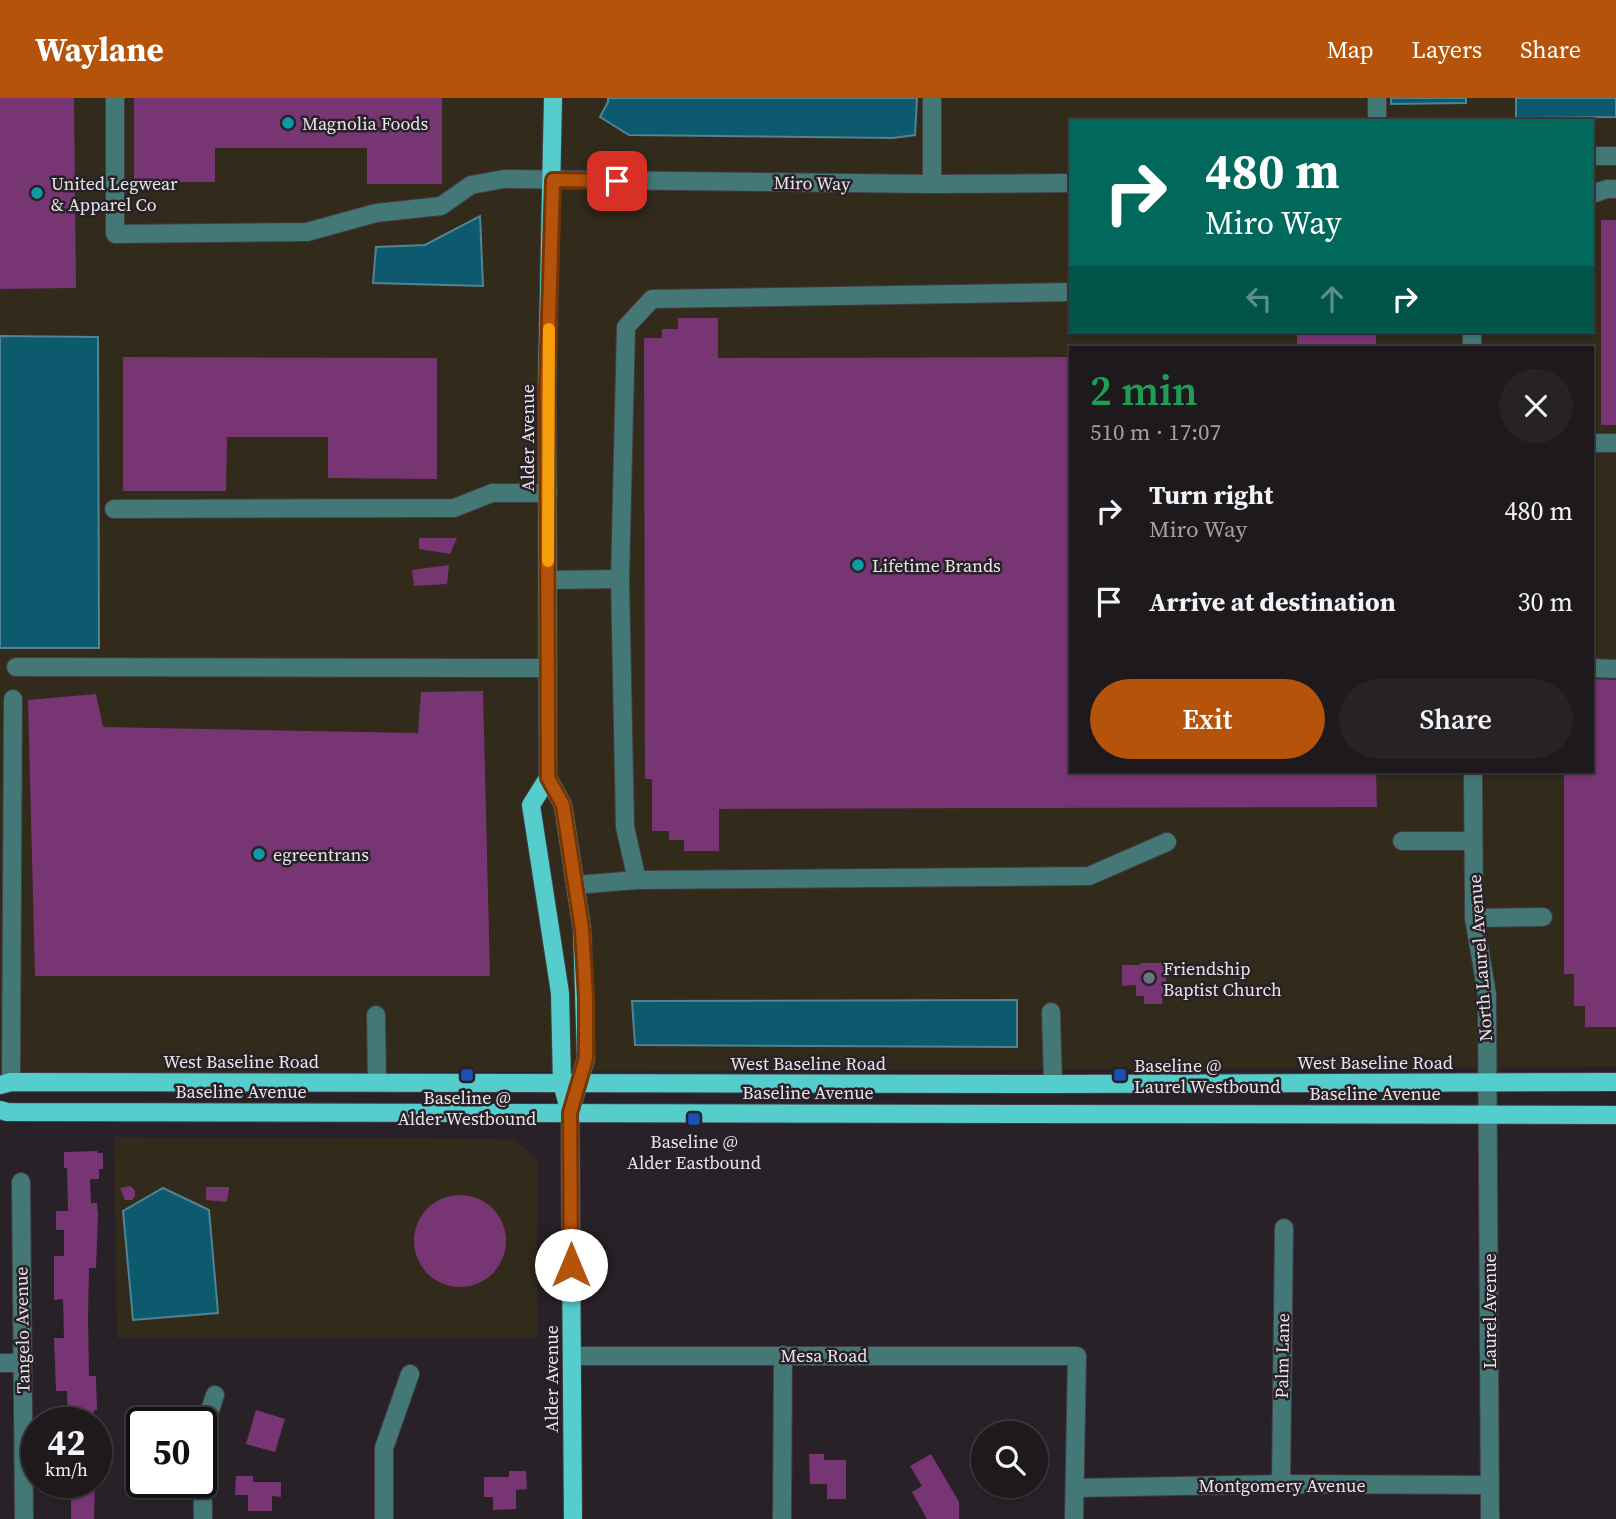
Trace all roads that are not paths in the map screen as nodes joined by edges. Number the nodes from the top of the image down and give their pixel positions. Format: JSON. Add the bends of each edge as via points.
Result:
{"nodes":[{"id":1,"x":115,"y":98,"type":"edge"},
{"id":2,"x":553,"y":98,"type":"edge"},
{"id":3,"x":932,"y":98,"type":"edge"},
{"id":4,"x":1377,"y":98,"type":"edge"},
{"id":5,"x":1377,"y":119,"type":"edge"},
{"id":6,"x":1594,"y":156,"type":"edge"},
{"id":7,"x":1616,"y":156,"type":"edge"},
{"id":8,"x":553,"y":180,"type":"junction"},
{"id":9,"x":1069,"y":183,"type":"edge"},
{"id":10,"x":932,"y":184,"type":"junction"},
{"id":11,"x":1616,"y":189,"type":"edge"},
{"id":12,"x":1594,"y":193,"type":"edge"},
{"id":13,"x":1069,"y":292,"type":"edge"},
{"id":14,"x":1594,"y":443,"type":"edge"},
{"id":15,"x":1616,"y":443,"type":"edge"},
{"id":16,"x":548,"y":493,"type":"junction"},
{"id":17,"x":114,"y":509,"type":"dead end"},
{"id":18,"x":620,"y":579,"type":"junction"},
{"id":19,"x":548,"y":580,"type":"junction"},
{"id":20,"x":16,"y":667,"type":"dead end"},
{"id":21,"x":548,"y":668,"type":"junction"},
{"id":22,"x":1594,"y":668,"type":"edge"},
{"id":23,"x":1616,"y":669,"type":"edge"},
{"id":24,"x":13,"y":699,"type":"dead end"},
{"id":25,"x":1473,"y":773,"type":"edge"},
{"id":26,"x":548,"y":778,"type":"junction"},
{"id":27,"x":1402,"y":841,"type":"dead end"},
{"id":28,"x":1473,"y":841,"type":"junction"},
{"id":29,"x":1167,"y":842,"type":"dead end"},
{"id":30,"x":637,"y":880,"type":"junction"},
{"id":31,"x":575,"y":885,"type":"junction"},
{"id":32,"x":1542,"y":917,"type":"dead end"},
{"id":33,"x":1474,"y":918,"type":"junction"},
{"id":34,"x":1051,"y":1012,"type":"dead end"},
{"id":35,"x":376,"y":1015,"type":"dead end"},
{"id":36,"x":377,"y":1082,"type":"junction"},
{"id":37,"x":1616,"y":1082,"type":"edge"},
{"id":38,"x":6,"y":1083,"type":"edge"},
{"id":39,"x":571,"y":1083,"type":"junction"},
{"id":40,"x":1488,"y":1083,"type":"junction"},
{"id":41,"x":1053,"y":1084,"type":"junction"},
{"id":42,"x":1488,"y":1108,"type":"junction"},
{"id":43,"x":0,"y":1110,"type":"edge"},
{"id":44,"x":570,"y":1113,"type":"junction"},
{"id":45,"x":1616,"y":1115,"type":"edge"},
{"id":46,"x":21,"y":1182,"type":"dead end"},
{"id":47,"x":1284,"y":1228,"type":"dead end"},
{"id":48,"x":783,"y":1355,"type":"junction"},
{"id":49,"x":572,"y":1356,"type":"junction"},
{"id":50,"x":0,"y":1363,"type":"edge"},
{"id":51,"x":22,"y":1363,"type":"junction"},
{"id":52,"x":410,"y":1374,"type":"dead end"},
{"id":53,"x":215,"y":1395,"type":"dead end"},
{"id":54,"x":1281,"y":1484,"type":"junction"},
{"id":55,"x":1490,"y":1485,"type":"junction"},
{"id":56,"x":1075,"y":1488,"type":"junction"},
{"id":57,"x":24,"y":1519,"type":"edge"},
{"id":58,"x":203,"y":1519,"type":"edge"},
{"id":59,"x":384,"y":1519,"type":"edge"},
{"id":60,"x":573,"y":1519,"type":"edge"},
{"id":61,"x":782,"y":1519,"type":"edge"},
{"id":62,"x":1074,"y":1519,"type":"edge"},
{"id":63,"x":1490,"y":1519,"type":"edge"}],
"edges":[{"from":1,"to":8,"type":"street","name":"Miro Way","via":[[115,234],[307,232],[376,214],[441,206],[471,185],[504,179]]},
{"from":2,"to":8,"type":"main road","name":"Alder Avenue"},
{"from":3,"to":10,"type":"street"},
{"from":4,"to":5,"type":"street"},
{"from":6,"to":7,"type":"street"},
{"from":8,"to":10,"type":"street","name":"Miro Way"},
{"from":8,"to":16,"type":"main road","name":"Alder Avenue"},
{"from":9,"to":10,"type":"street","name":"Miro Way"},
{"from":11,"to":12,"type":"street"},
{"from":13,"to":18,"type":"street","via":[[652,299],[626,327]]},
{"from":14,"to":15,"type":"street"},
{"from":16,"to":17,"type":"street","via":[[492,494],[454,508]]},
{"from":16,"to":19,"type":"main road","name":"Alder Avenue"},
{"from":18,"to":19,"type":"street"},
{"from":18,"to":30,"type":"street","via":[[625,827]]},
{"from":19,"to":21,"type":"main road","name":"Alder Avenue"},
{"from":20,"to":21,"type":"street"},
{"from":21,"to":26,"type":"main road","name":"Alder Avenue"},
{"from":22,"to":23,"type":"street"},
{"from":24,"to":38,"type":"street"},
{"from":25,"to":28,"type":"street","name":"North Laurel Avenue"},
{"from":26,"to":31,"type":"main road","name":"Alder Avenue","via":[[563,805]]},
{"from":26,"to":39,"type":"main road","name":"Alder Avenue","via":[[531,804]]},
{"from":27,"to":28,"type":"street"},
{"from":28,"to":33,"type":"street","name":"North Laurel Avenue"},
{"from":29,"to":30,"type":"street","via":[[1089,876]]},
{"from":30,"to":31,"type":"street"},
{"from":31,"to":39,"type":"main road","name":"Alder Avenue","via":[[582,929],[586,1058]]},
{"from":32,"to":33,"type":"street"},
{"from":33,"to":40,"type":"street","name":"North Laurel Avenue","via":[[1487,994]]},
{"from":34,"to":41,"type":"street"},
{"from":35,"to":36,"type":"street"},
{"from":36,"to":38,"type":"main road","name":"West Baseline Road"},
{"from":36,"to":39,"type":"main road","name":"West Baseline Road"},
{"from":37,"to":40,"type":"main road","name":"West Baseline Road"},
{"from":39,"to":41,"type":"main road","name":"West Baseline Road"},
{"from":39,"to":44,"type":"main road","name":"Alder Avenue"},
{"from":40,"to":41,"type":"main road","name":"West Baseline Road"},
{"from":40,"to":42,"type":"street","name":"North Laurel Avenue"},
{"from":42,"to":44,"type":"main road","name":"Baseline Avenue"},
{"from":42,"to":45,"type":"main road","name":"Baseline Avenue"},
{"from":42,"to":55,"type":"street","name":"Laurel Avenue"},
{"from":43,"to":44,"type":"main road","name":"Baseline Avenue"},
{"from":44,"to":49,"type":"main road","name":"Alder Avenue"},
{"from":46,"to":51,"type":"street","name":"Tangelo Avenue"},
{"from":47,"to":54,"type":"street","name":"Palm Lane"},
{"from":48,"to":49,"type":"street","name":"Mesa Road"},
{"from":48,"to":56,"type":"street","name":"Mesa Road","via":[[1077,1356]]},
{"from":48,"to":61,"type":"street"},
{"from":49,"to":60,"type":"main road","name":"Alder Avenue"},
{"from":50,"to":51,"type":"street"},
{"from":51,"to":57,"type":"street","name":"Tangelo Avenue"},
{"from":52,"to":59,"type":"street","via":[[384,1448]]},
{"from":53,"to":58,"type":"street","via":[[202,1435]]},
{"from":54,"to":55,"type":"street","name":"Montgomery Avenue"},
{"from":54,"to":56,"type":"street","name":"Montgomery Avenue"},
{"from":55,"to":63,"type":"street","name":"Laurel Avenue"},
{"from":56,"to":62,"type":"street"}]}
